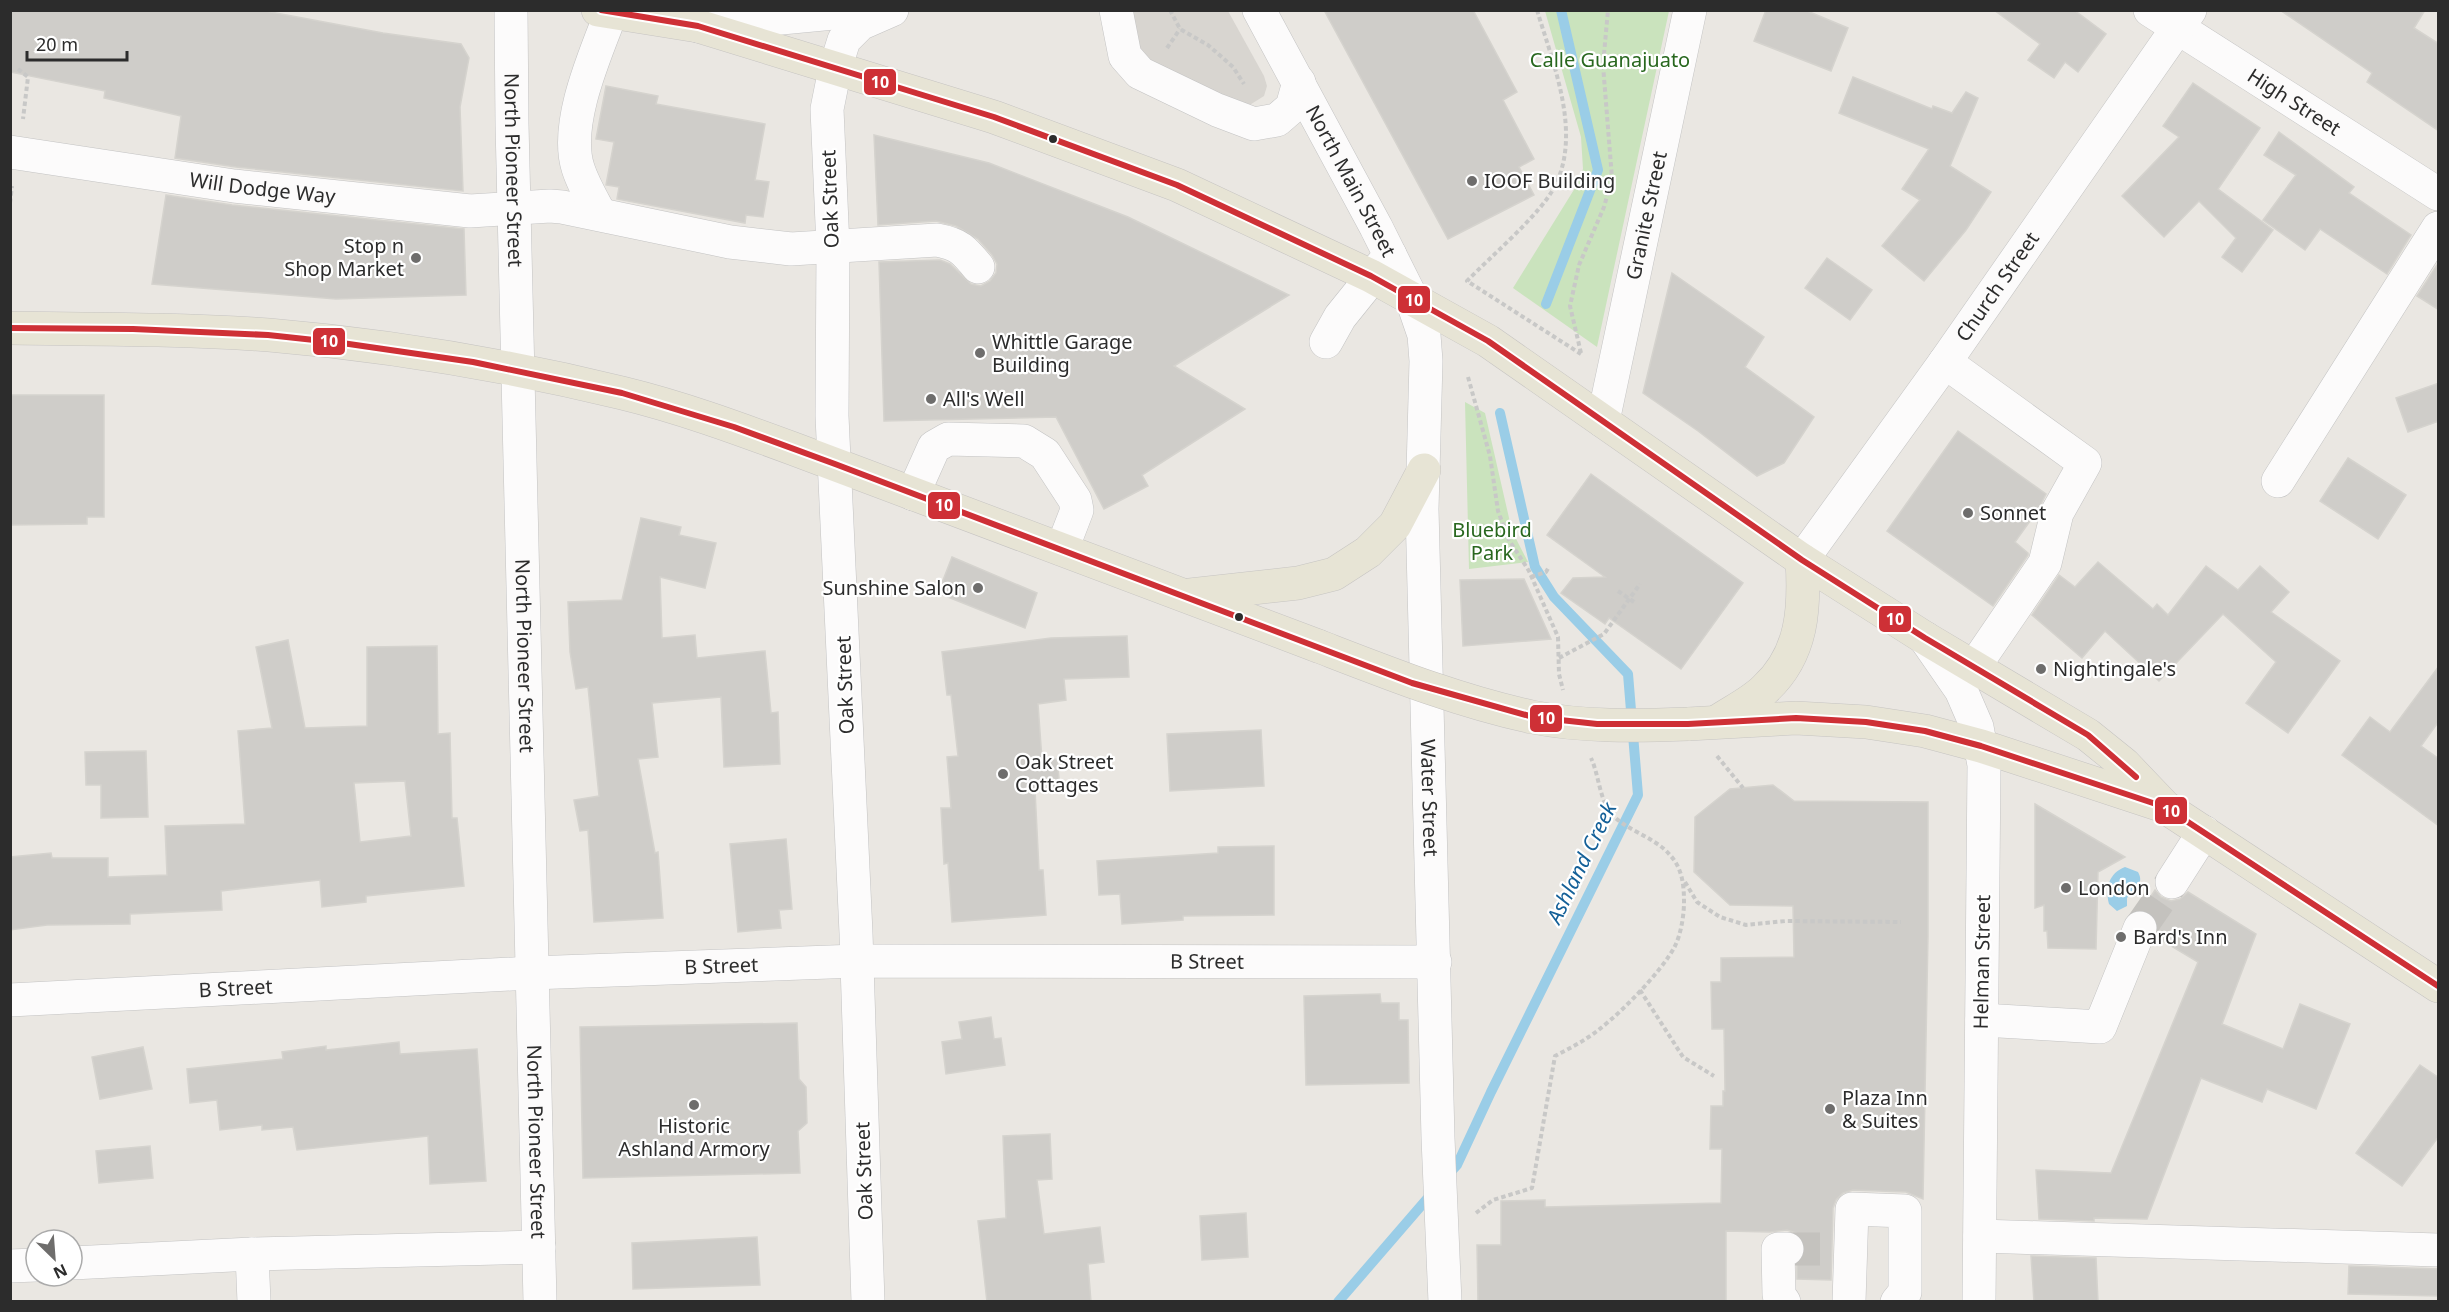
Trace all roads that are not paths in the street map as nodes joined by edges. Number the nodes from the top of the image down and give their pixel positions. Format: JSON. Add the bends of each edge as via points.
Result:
{"nodes":[{"id":1,"x":511,"y":10,"type":"edge"},
{"id":2,"x":892,"y":10,"type":"edge"},
{"id":3,"x":1116,"y":10,"type":"edge"},
{"id":4,"x":1259,"y":10,"type":"edge"},
{"id":5,"x":1690,"y":10,"type":"edge"},
{"id":6,"x":2150,"y":10,"type":"edge"},
{"id":7,"x":604,"y":12,"type":"edge"},
{"id":8,"x":2184,"y":19,"type":"edge"},
{"id":9,"x":698,"y":26,"type":"junction"},
{"id":10,"x":834,"y":69,"type":"junction"},
{"id":11,"x":1299,"y":82,"type":"junction"},
{"id":12,"x":10,"y":152,"type":"edge"},
{"id":13,"x":2439,"y":194,"type":"edge"},
{"id":14,"x":515,"y":210,"type":"junction"},
{"id":15,"x":600,"y":214,"type":"junction"},
{"id":16,"x":2439,"y":228,"type":"edge"},
{"id":17,"x":833,"y":247,"type":"junction"},
{"id":18,"x":1380,"y":265,"type":"junction"},
{"id":19,"x":978,"y":267,"type":"dead end"},
{"id":20,"x":1411,"y":297,"type":"junction"},
{"id":21,"x":10,"y":328,"type":"edge"},
{"id":22,"x":1326,"y":342,"type":"dead end"},
{"id":23,"x":1945,"y":362,"type":"junction"},
{"id":24,"x":519,"y":372,"type":"junction"},
{"id":25,"x":1603,"y":421,"type":"junction"},
{"id":26,"x":835,"y":464,"type":"junction"},
{"id":27,"x":1424,"y":470,"type":"junction"},
{"id":28,"x":2278,"y":481,"type":"dead end"},
{"id":29,"x":913,"y":494,"type":"junction"},
{"id":30,"x":1062,"y":549,"type":"junction"},
{"id":31,"x":1802,"y":560,"type":"junction"},
{"id":32,"x":1185,"y":595,"type":"junction"},
{"id":33,"x":1925,"y":638,"type":"junction"},
{"id":34,"x":1974,"y":667,"type":"junction"},
{"id":35,"x":1705,"y":731,"type":"junction"},
{"id":36,"x":1981,"y":746,"type":"junction"},
{"id":37,"x":2165,"y":807,"type":"junction"},
{"id":38,"x":2204,"y":832,"type":"junction"},
{"id":39,"x":2172,"y":882,"type":"tunnel mouth"},
{"id":40,"x":2140,"y":928,"type":"tunnel mouth"},
{"id":41,"x":857,"y":961,"type":"junction"},
{"id":42,"x":1435,"y":962,"type":"junction"},
{"id":43,"x":531,"y":973,"type":"junction"},
{"id":44,"x":2439,"y":986,"type":"edge"},
{"id":45,"x":10,"y":1000,"type":"edge"},
{"id":46,"x":1982,"y":1020,"type":"junction"},
{"id":47,"x":1980,"y":1236,"type":"junction"},
{"id":48,"x":538,"y":1247,"type":"junction"},
{"id":49,"x":1787,"y":1249,"type":"dead end"},
{"id":50,"x":2439,"y":1250,"type":"edge"},
{"id":51,"x":252,"y":1254,"type":"junction"},
{"id":52,"x":84,"y":1262,"type":"edge"},
{"id":53,"x":254,"y":1302,"type":"edge"},
{"id":54,"x":540,"y":1302,"type":"edge"},
{"id":55,"x":868,"y":1302,"type":"edge"},
{"id":56,"x":1445,"y":1302,"type":"edge"},
{"id":57,"x":1784,"y":1302,"type":"edge"},
{"id":58,"x":1849,"y":1302,"type":"edge"},
{"id":59,"x":1897,"y":1302,"type":"edge"},
{"id":60,"x":1979,"y":1302,"type":"edge"}],
"edges":[{"from":1,"to":14,"type":"street","name":"North Pioneer Street"},
{"from":2,"to":9,"type":"street"},
{"from":2,"to":10,"type":"street","name":"Oak Street","via":[[860,24],[844,40]]},
{"from":3,"to":11,"type":"street","name":"North Main Street","via":[[1125,56],[1140,73],[1226,113],[1254,124],[1277,120],[1292,107]]},
{"from":4,"to":11,"type":"street","name":"North Main Street"},
{"from":5,"to":25,"type":"street","name":"Granite Street"},
{"from":6,"to":8,"type":"street","name":"High Street"},
{"from":7,"to":9,"type":"main road"},
{"from":7,"to":15,"type":"street","via":[[574,137],[577,166]]},
{"from":8,"to":13,"type":"street","name":"High Street"},
{"from":8,"to":23,"type":"street","name":"Church Street"},
{"from":9,"to":10,"type":"main road"},
{"from":10,"to":17,"type":"street","name":"Oak Street","via":[[827,109]]},
{"from":10,"to":18,"type":"main road","via":[[994,117]]},
{"from":11,"to":18,"type":"street","name":"North Main Street"},
{"from":12,"to":14,"type":"street","name":"Will Dodge Way","via":[[234,186],[470,211]]},
{"from":14,"to":15,"type":"street","name":"Will Dodge Way","via":[[550,206]]},
{"from":14,"to":24,"type":"street","name":"North Pioneer Street"},
{"from":15,"to":17,"type":"street","name":"Will Dodge Way","via":[[730,242],[791,249]]},
{"from":16,"to":28,"type":"street"},
{"from":17,"to":19,"type":"street","name":"Will Dodge Way","via":[[937,240],[954,243]]},
{"from":17,"to":26,"type":"street","name":"Oak Street"},
{"from":18,"to":20,"type":"main road"},
{"from":18,"to":22,"type":"street"},
{"from":20,"to":25,"type":"main road","via":[[1488,341]]},
{"from":20,"to":27,"type":"street","name":"Water Street","via":[[1426,352]]},
{"from":21,"to":24,"type":"main road","via":[[268,335],[462,360]]},
{"from":23,"to":31,"type":"street","name":"Church Street"},
{"from":23,"to":34,"type":"street","via":[[2085,463],[2057,513],[2045,563]]},
{"from":24,"to":26,"type":"main road","via":[[622,393],[734,427]]},
{"from":24,"to":43,"type":"street","name":"North Pioneer Street"},
{"from":25,"to":31,"type":"main road"},
{"from":26,"to":29,"type":"main road"},
{"from":26,"to":41,"type":"street","name":"Oak Street"},
{"from":27,"to":32,"type":"main road","via":[[1395,525],[1368,552],[1334,574],[1298,583]]},
{"from":27,"to":42,"type":"street","name":"Water Street"},
{"from":29,"to":30,"type":"main road"},
{"from":29,"to":30,"type":"street","via":[[934,447],[948,439],[1024,441],[1045,454],[1075,500],[1077,510]]},
{"from":30,"to":32,"type":"main road"},
{"from":31,"to":33,"type":"main road"},
{"from":31,"to":35,"type":"main road","via":[[1804,589],[1790,659],[1764,690]]},
{"from":32,"to":35,"type":"main road","bridge":true,"via":[[1413,683],[1533,717]]},
{"from":33,"to":34,"type":"main road"},
{"from":33,"to":36,"type":"street","name":"Helman Street","via":[[1961,690]]},
{"from":34,"to":37,"type":"main road","via":[[2088,735],[2124,764]]},
{"from":35,"to":36,"type":"main road","via":[[1796,718],[1866,722],[1925,731]]},
{"from":36,"to":37,"type":"main road"},
{"from":36,"to":46,"type":"street","name":"Helman Street"},
{"from":37,"to":38,"type":"main road"},
{"from":38,"to":39,"type":"street"},
{"from":38,"to":44,"type":"main road"},
{"from":40,"to":46,"type":"street","via":[[2100,1027]]},
{"from":41,"to":42,"type":"street","name":"B Street"},
{"from":41,"to":43,"type":"street","name":"B Street"},
{"from":41,"to":55,"type":"street","name":"Oak Street"},
{"from":42,"to":56,"type":"street","name":"Water Street"},
{"from":43,"to":45,"type":"street","name":"B Street"},
{"from":43,"to":48,"type":"street","name":"North Pioneer Street"},
{"from":46,"to":47,"type":"street","name":"Helman Street"},
{"from":47,"to":50,"type":"street"},
{"from":47,"to":60,"type":"street","name":"Helman Street"},
{"from":48,"to":51,"type":"street"},
{"from":48,"to":54,"type":"street","name":"North Pioneer Street"},
{"from":49,"to":57,"type":"street","via":[[1778,1249],[1779,1295]]},
{"from":51,"to":52,"type":"street"},
{"from":51,"to":53,"type":"street"},
{"from":58,"to":59,"type":"street","via":[[1846,1248],[1852,1209],[1905,1211],[1905,1292]]}]}
